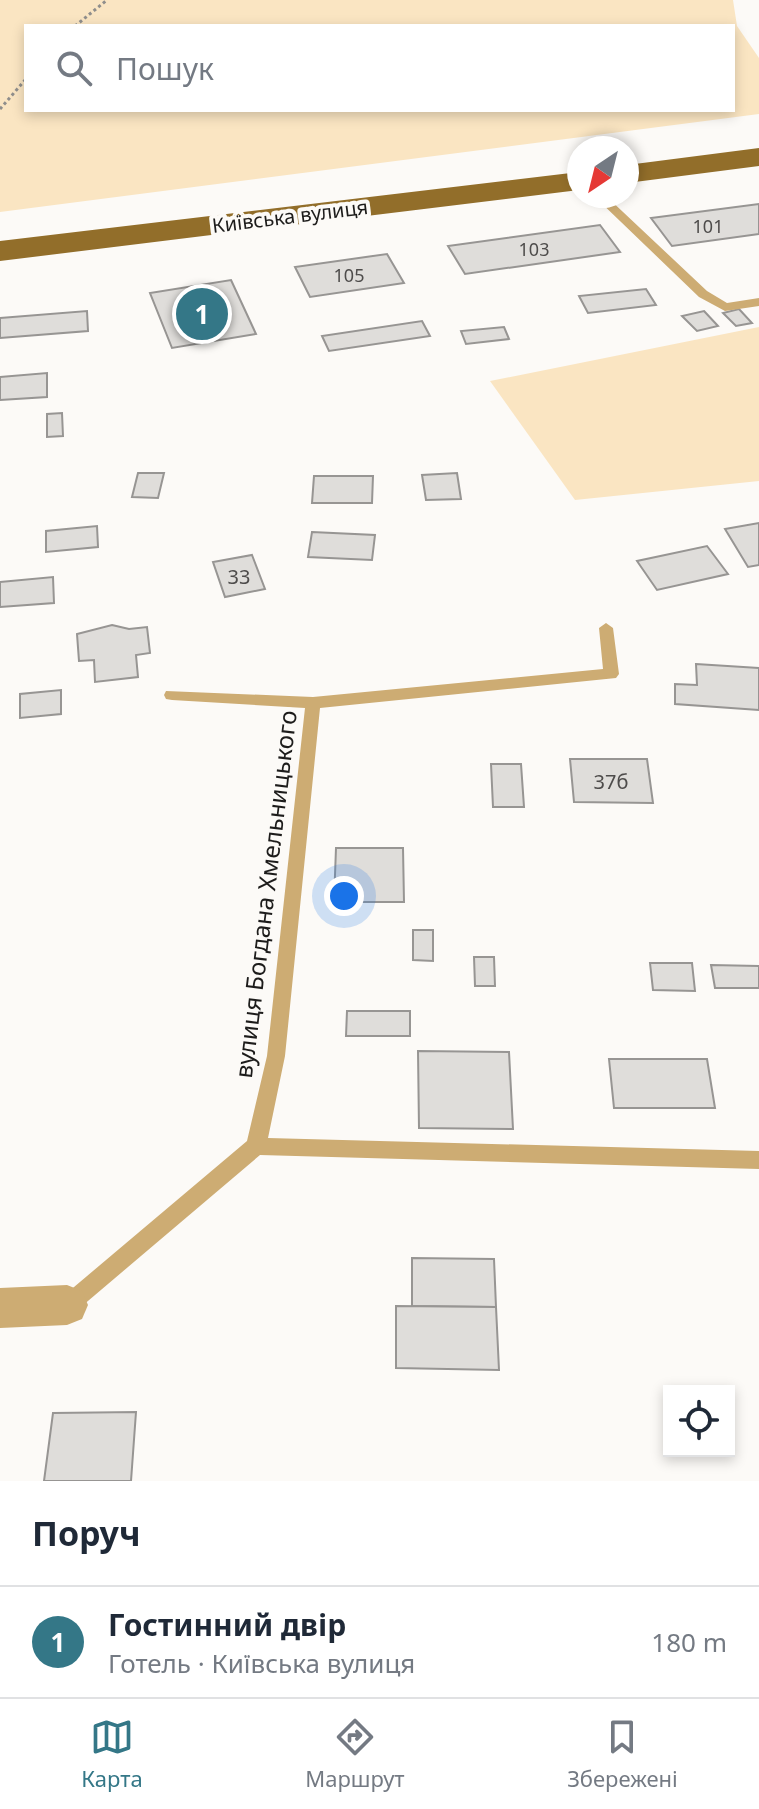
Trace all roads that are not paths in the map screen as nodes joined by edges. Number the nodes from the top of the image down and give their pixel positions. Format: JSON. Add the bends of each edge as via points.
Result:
{"nodes":[{"id":1,"x":759,"y":157,"type":"edge"},
{"id":2,"x":639,"y":172,"type":"edge"},
{"id":3,"x":567,"y":182,"type":"edge"},
{"id":4,"x":613,"y":208,"type":"edge"},
{"id":5,"x":0,"y":251,"type":"edge"},
{"id":6,"x":759,"y":302,"type":"edge"},
{"id":7,"x":606,"y":628,"type":"dead end"},
{"id":8,"x":172,"y":695,"type":"dead end"},
{"id":9,"x":313,"y":703,"type":"junction"},
{"id":10,"x":256,"y":1146,"type":"junction"},
{"id":11,"x":759,"y":1160,"type":"edge"},
{"id":12,"x":67,"y":1305,"type":"joint"},
{"id":13,"x":0,"y":1308,"type":"edge"}],
"edges":[{"from":1,"to":2,"type":"main road"},
{"from":3,"to":5,"type":"main road","name":"Київська вулиця"},
{"from":4,"to":6,"type":"lane","via":[[703,294],[725,307]]},
{"from":7,"to":9,"type":"lane","name":"вулиця Богдана Хмельницького","via":[[611,674]]},
{"from":8,"to":9,"type":"lane"},
{"from":9,"to":10,"type":"lane","name":"вулиця Богдана Хмельницького","via":[[276,1056]]},
{"from":10,"to":11,"type":"lane"},
{"from":10,"to":12,"type":"lane"},
{"from":12,"to":13,"type":"street"}]}
